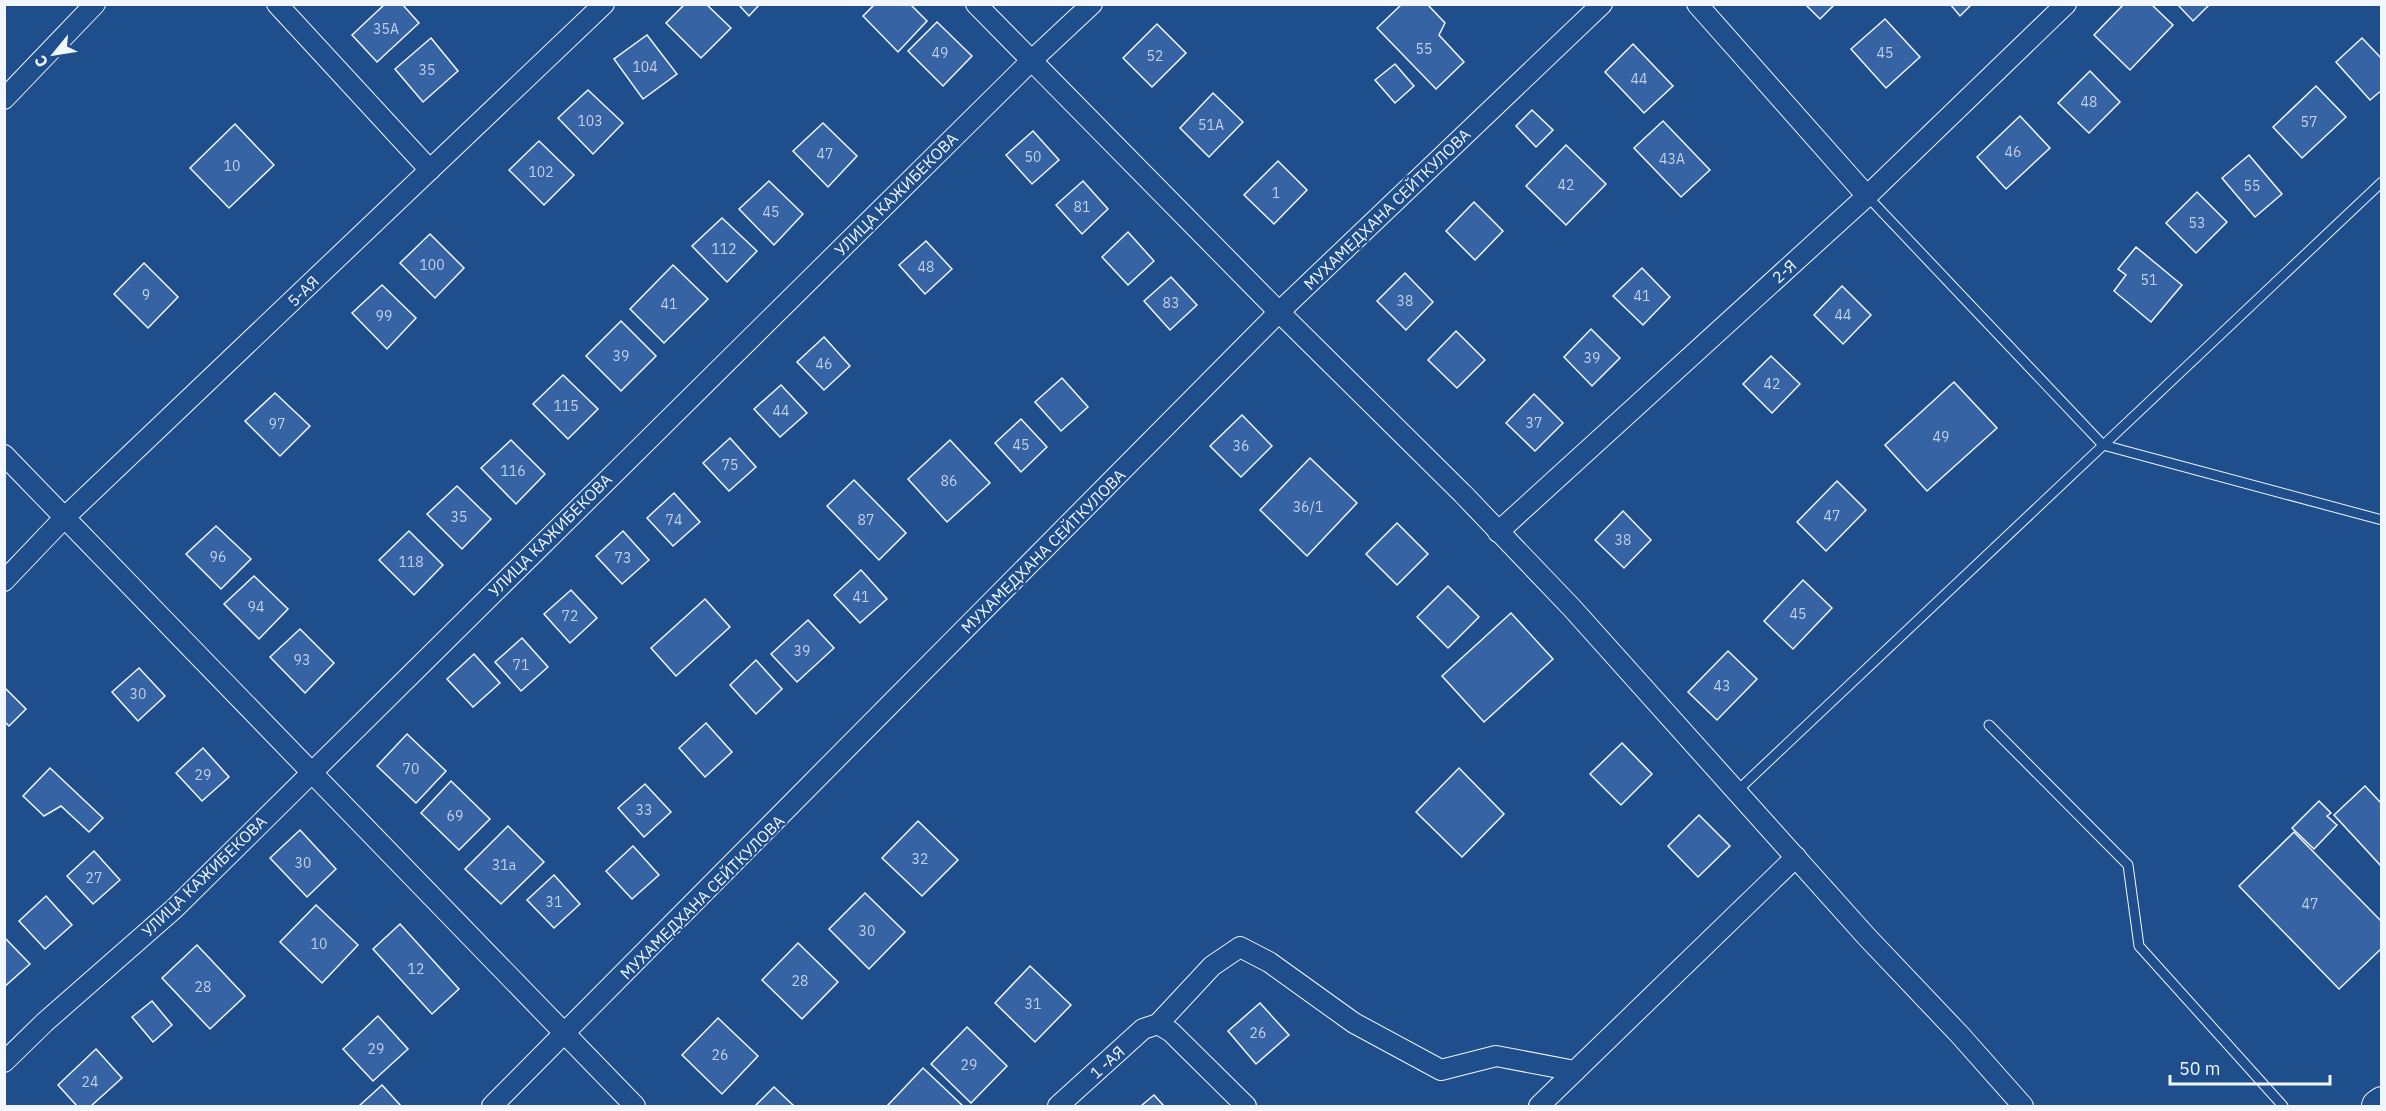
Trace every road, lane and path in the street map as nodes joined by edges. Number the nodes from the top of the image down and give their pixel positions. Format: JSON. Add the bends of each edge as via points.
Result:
{"nodes":[{"id":1,"x":95,"y":4,"type":"edge"},
{"id":2,"x":277,"y":4,"type":"edge"},
{"id":3,"x":604,"y":4,"type":"edge"},
{"id":4,"x":976,"y":4,"type":"edge"},
{"id":5,"x":1092,"y":4,"type":"edge"},
{"id":6,"x":1602,"y":4,"type":"edge"},
{"id":7,"x":1697,"y":4,"type":"edge"},
{"id":8,"x":2066,"y":4,"type":"edge"},
{"id":9,"x":1031,"y":61,"type":"junction"},
{"id":10,"x":4,"y":99,"type":"edge"},
{"id":11,"x":430,"y":170,"type":"junction"},
{"id":12,"x":2382,"y":182,"type":"edge"},
{"id":13,"x":1867,"y":196,"type":"junction"},
{"id":14,"x":1279,"y":312,"type":"junction"},
{"id":15,"x":2103,"y":445,"type":"junction"},
{"id":16,"x":4,"y":455,"type":"edge"},
{"id":17,"x":65,"y":517,"type":"junction"},
{"id":18,"x":2382,"y":520,"type":"edge"},
{"id":19,"x":1498,"y":532,"type":"junction"},
{"id":20,"x":4,"y":581,"type":"edge"},
{"id":21,"x":1989,"y":725,"type":"dead end"},
{"id":22,"x":311,"y":771,"type":"junction"},
{"id":23,"x":1737,"y":791,"type":"junction"},
{"id":24,"x":1796,"y":857,"type":"junction"},
{"id":25,"x":1158,"y":1024,"type":"junction"},
{"id":26,"x":565,"y":1035,"type":"junction"},
{"id":27,"x":4,"y":1062,"type":"edge"},
{"id":28,"x":1575,"y":1071,"type":"junction"},
{"id":29,"x":2382,"y":1103,"type":"edge"},
{"id":30,"x":492,"y":1107,"type":"edge"},
{"id":31,"x":635,"y":1107,"type":"edge"},
{"id":32,"x":1058,"y":1107,"type":"edge"},
{"id":33,"x":1246,"y":1107,"type":"edge"},
{"id":34,"x":1539,"y":1107,"type":"edge"},
{"id":35,"x":2023,"y":1107,"type":"edge"},
{"id":36,"x":2283,"y":1107,"type":"edge"},
{"id":37,"x":2378,"y":1107,"type":"edge"}],
"edges":[{"from":1,"to":10,"type":"street"},
{"from":2,"to":11,"type":"street"},
{"from":3,"to":11,"type":"street","name":"5-АЯ"},
{"from":4,"to":9,"type":"street"},
{"from":5,"to":9,"type":"street","name":"УЛИЦА КАЖИБЕКОВА"},
{"from":6,"to":14,"type":"street","name":"МУХАМЕДХАНА СЕЙТКУЛОВА"},
{"from":7,"to":13,"type":"street"},
{"from":8,"to":13,"type":"street","name":"2-Я"},
{"from":9,"to":14,"type":"street"},
{"from":9,"to":22,"type":"street","name":"УЛИЦА КАЖИБЕКОВА"},
{"from":11,"to":17,"type":"street","name":"5-АЯ"},
{"from":12,"to":15,"type":"lane"},
{"from":13,"to":15,"type":"lane"},
{"from":13,"to":19,"type":"street","name":"2-Я"},
{"from":14,"to":19,"type":"street"},
{"from":14,"to":26,"type":"street","name":"МУХАМЕДХАНА СЕЙТКУЛОВА"},
{"from":15,"to":18,"type":"lane"},
{"from":15,"to":23,"type":"lane"},
{"from":16,"to":17,"type":"street"},
{"from":17,"to":20,"type":"street","name":"5-АЯ"},
{"from":17,"to":22,"type":"street"},
{"from":19,"to":23,"type":"street"},
{"from":21,"to":36,"type":"lane","via":[[2128,865],[2139,946]]},
{"from":22,"to":26,"type":"street"},
{"from":22,"to":27,"type":"street","name":"УЛИЦА КАЖИБЕКОВА","via":[[175,908]]},
{"from":23,"to":24,"type":"street"},
{"from":24,"to":28,"type":"street"},
{"from":24,"to":35,"type":"street"},
{"from":25,"to":28,"type":"street","name":"1 -АЯ","via":[[1212,966],[1240,947],[1269,962],[1354,1023],[1440,1070],[1496,1056]]},
{"from":25,"to":32,"type":"street","name":"1 -АЯ","via":[[1143,1029]]},
{"from":25,"to":33,"type":"street","via":[[1171,1032]]},
{"from":26,"to":30,"type":"street","name":"МУХАМЕДХАНА СЕЙТКУЛОВА"},
{"from":26,"to":31,"type":"street"},
{"from":28,"to":34,"type":"street"},
{"from":29,"to":37,"type":"highway"}]}
